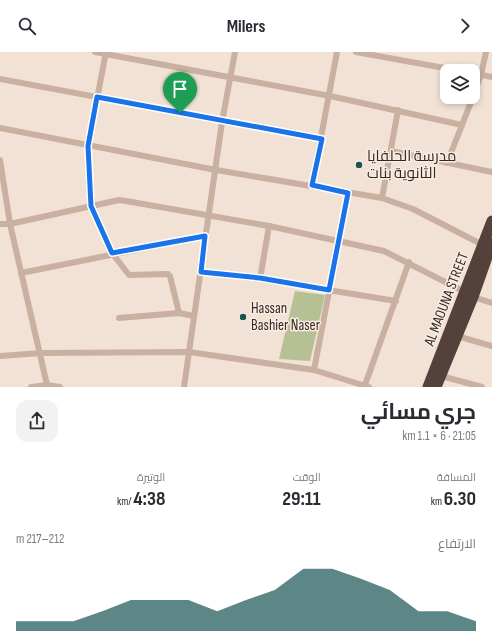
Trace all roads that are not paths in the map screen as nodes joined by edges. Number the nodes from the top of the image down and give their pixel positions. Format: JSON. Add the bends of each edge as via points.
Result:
{"nodes":[{"id":1,"x":95,"y":52,"type":"edge"},
{"id":2,"x":235,"y":52,"type":"edge"},
{"id":3,"x":337,"y":52,"type":"edge"},
{"id":4,"x":356,"y":52,"type":"edge"},
{"id":5,"x":486,"y":52,"type":"edge"},
{"id":6,"x":106,"y":53,"type":"edge"},
{"id":7,"x":440,"y":67,"type":"edge"},
{"id":8,"x":481,"y":75,"type":"joint"},
{"id":9,"x":492,"y":77,"type":"edge"},
{"id":10,"x":231,"y":78,"type":"junction"},
{"id":11,"x":0,"y":79,"type":"edge"},
{"id":12,"x":330,"y":96,"type":"junction"},
{"id":13,"x":97,"y":97,"type":"junction"},
{"id":14,"x":470,"y":104,"type":"edge"},
{"id":15,"x":398,"y":110,"type":"junction"},
{"id":16,"x":222,"y":122,"type":"junction"},
{"id":17,"x":462,"y":125,"type":"junction"},
{"id":18,"x":0,"y":128,"type":"edge"},
{"id":19,"x":322,"y":139,"type":"junction"},
{"id":20,"x":88,"y":146,"type":"junction"},
{"id":21,"x":391,"y":151,"type":"junction"},
{"id":22,"x":0,"y":160,"type":"edge"},
{"id":23,"x":447,"y":163,"type":"junction"},
{"id":24,"x":216,"y":170,"type":"junction"},
{"id":25,"x":492,"y":172,"type":"edge"},
{"id":26,"x":312,"y":185,"type":"junction"},
{"id":27,"x":348,"y":193,"type":"junction"},
{"id":28,"x":382,"y":198,"type":"junction"},
{"id":29,"x":91,"y":206,"type":"junction"},
{"id":30,"x":208,"y":216,"type":"junction"},
{"id":31,"x":492,"y":221,"type":"edge"},
{"id":32,"x":0,"y":224,"type":"edge"},
{"id":33,"x":10,"y":224,"type":"junction"},
{"id":34,"x":268,"y":226,"type":"junction"},
{"id":35,"x":205,"y":236,"type":"junction"},
{"id":36,"x":338,"y":241,"type":"junction"},
{"id":37,"x":487,"y":244,"type":"edge"},
{"id":38,"x":112,"y":253,"type":"junction"},
{"id":39,"x":409,"y":262,"type":"junction"},
{"id":40,"x":488,"y":266,"type":"edge"},
{"id":41,"x":201,"y":272,"type":"junction"},
{"id":42,"x":21,"y":273,"type":"junction"},
{"id":43,"x":260,"y":278,"type":"junction"},
{"id":44,"x":329,"y":290,"type":"junction"},
{"id":45,"x":469,"y":294,"type":"junction"},
{"id":46,"x":396,"y":301,"type":"junction"},
{"id":47,"x":492,"y":303,"type":"edge"},
{"id":48,"x":179,"y":313,"type":"junction"},
{"id":49,"x":194,"y":316,"type":"junction"},
{"id":50,"x":119,"y":318,"type":"dead end"},
{"id":51,"x":457,"y":336,"type":"junction"},
{"id":52,"x":492,"y":346,"type":"edge"},
{"id":53,"x":189,"y":352,"type":"junction"},
{"id":54,"x":41,"y":353,"type":"junction"},
{"id":55,"x":0,"y":356,"type":"edge"},
{"id":56,"x":314,"y":370,"type":"junction"},
{"id":57,"x":441,"y":376,"type":"junction"},
{"id":58,"x":47,"y":385,"type":"junction"},
{"id":59,"x":357,"y":385,"type":"edge"},
{"id":60,"x":367,"y":386,"type":"edge"},
{"id":61,"x":31,"y":387,"type":"edge"},
{"id":62,"x":60,"y":387,"type":"edge"},
{"id":63,"x":184,"y":387,"type":"edge"},
{"id":64,"x":428,"y":387,"type":"edge"},
{"id":65,"x":436,"y":387,"type":"edge"},
{"id":66,"x":482,"y":387,"type":"edge"}],
"edges":[{"from":1,"to":6,"type":"street"},
{"from":2,"to":10,"type":"street"},
{"from":3,"to":12,"type":"street"},
{"from":4,"to":7,"type":"street"},
{"from":5,"to":8,"type":"street"},
{"from":6,"to":10,"type":"street"},
{"from":6,"to":13,"type":"street"},
{"from":8,"to":9,"type":"street"},
{"from":10,"to":12,"type":"street"},
{"from":10,"to":16,"type":"street"},
{"from":11,"to":13,"type":"street"},
{"from":12,"to":15,"type":"street"},
{"from":12,"to":19,"type":"street"},
{"from":13,"to":16,"type":"street"},
{"from":13,"to":20,"type":"street"},
{"from":14,"to":17,"type":"street"},
{"from":15,"to":17,"type":"street"},
{"from":15,"to":21,"type":"street"},
{"from":16,"to":19,"type":"street"},
{"from":16,"to":24,"type":"street"},
{"from":17,"to":23,"type":"street"},
{"from":18,"to":20,"type":"street"},
{"from":19,"to":26,"type":"street"},
{"from":20,"to":24,"type":"street"},
{"from":20,"to":29,"type":"street"},
{"from":21,"to":23,"type":"street"},
{"from":21,"to":28,"type":"street"},
{"from":22,"to":33,"type":"street"},
{"from":23,"to":25,"type":"street"},
{"from":24,"to":26,"type":"street"},
{"from":24,"to":30,"type":"street"},
{"from":26,"to":27,"type":"street"},
{"from":27,"to":28,"type":"street"},
{"from":27,"to":36,"type":"street"},
{"from":28,"to":37,"type":"street","via":[[413,209]]},
{"from":29,"to":30,"type":"street","via":[[119,200]]},
{"from":29,"to":33,"type":"street"},
{"from":29,"to":38,"type":"street"},
{"from":30,"to":34,"type":"street"},
{"from":30,"to":35,"type":"street"},
{"from":31,"to":37,"type":"highway","name":"AL MAOUNA STREET"},
{"from":32,"to":33,"type":"street"},
{"from":33,"to":42,"type":"street"},
{"from":34,"to":36,"type":"street"},
{"from":34,"to":43,"type":"street"},
{"from":35,"to":38,"type":"street"},
{"from":35,"to":41,"type":"street"},
{"from":36,"to":39,"type":"street","via":[[389,253]]},
{"from":36,"to":44,"type":"street"},
{"from":37,"to":40,"type":"highway"},
{"from":37,"to":45,"type":"highway","name":"AL MAOUNA STREET"},
{"from":38,"to":42,"type":"street"},
{"from":38,"to":48,"type":"street","via":[[129,275],[168,274]]},
{"from":39,"to":45,"type":"street"},
{"from":39,"to":46,"type":"street"},
{"from":40,"to":45,"type":"highway"},
{"from":41,"to":43,"type":"street"},
{"from":41,"to":49,"type":"street"},
{"from":42,"to":54,"type":"street"},
{"from":43,"to":44,"type":"street"},
{"from":44,"to":46,"type":"street"},
{"from":44,"to":56,"type":"street"},
{"from":45,"to":47,"type":"street"},
{"from":45,"to":51,"type":"highway"},
{"from":45,"to":64,"type":"highway","name":"AL MAOUNA STREET"},
{"from":46,"to":60,"type":"street"},
{"from":48,"to":49,"type":"street"},
{"from":48,"to":50,"type":"street"},
{"from":49,"to":53,"type":"street"},
{"from":51,"to":52,"type":"street"},
{"from":51,"to":57,"type":"highway"},
{"from":53,"to":54,"type":"street"},
{"from":53,"to":56,"type":"street"},
{"from":53,"to":63,"type":"street"},
{"from":54,"to":55,"type":"street"},
{"from":54,"to":58,"type":"street"},
{"from":56,"to":59,"type":"street"},
{"from":57,"to":65,"type":"highway"},
{"from":57,"to":66,"type":"street"},
{"from":58,"to":61,"type":"street"},
{"from":58,"to":62,"type":"street"},
{"from":59,"to":60,"type":"street"}]}
